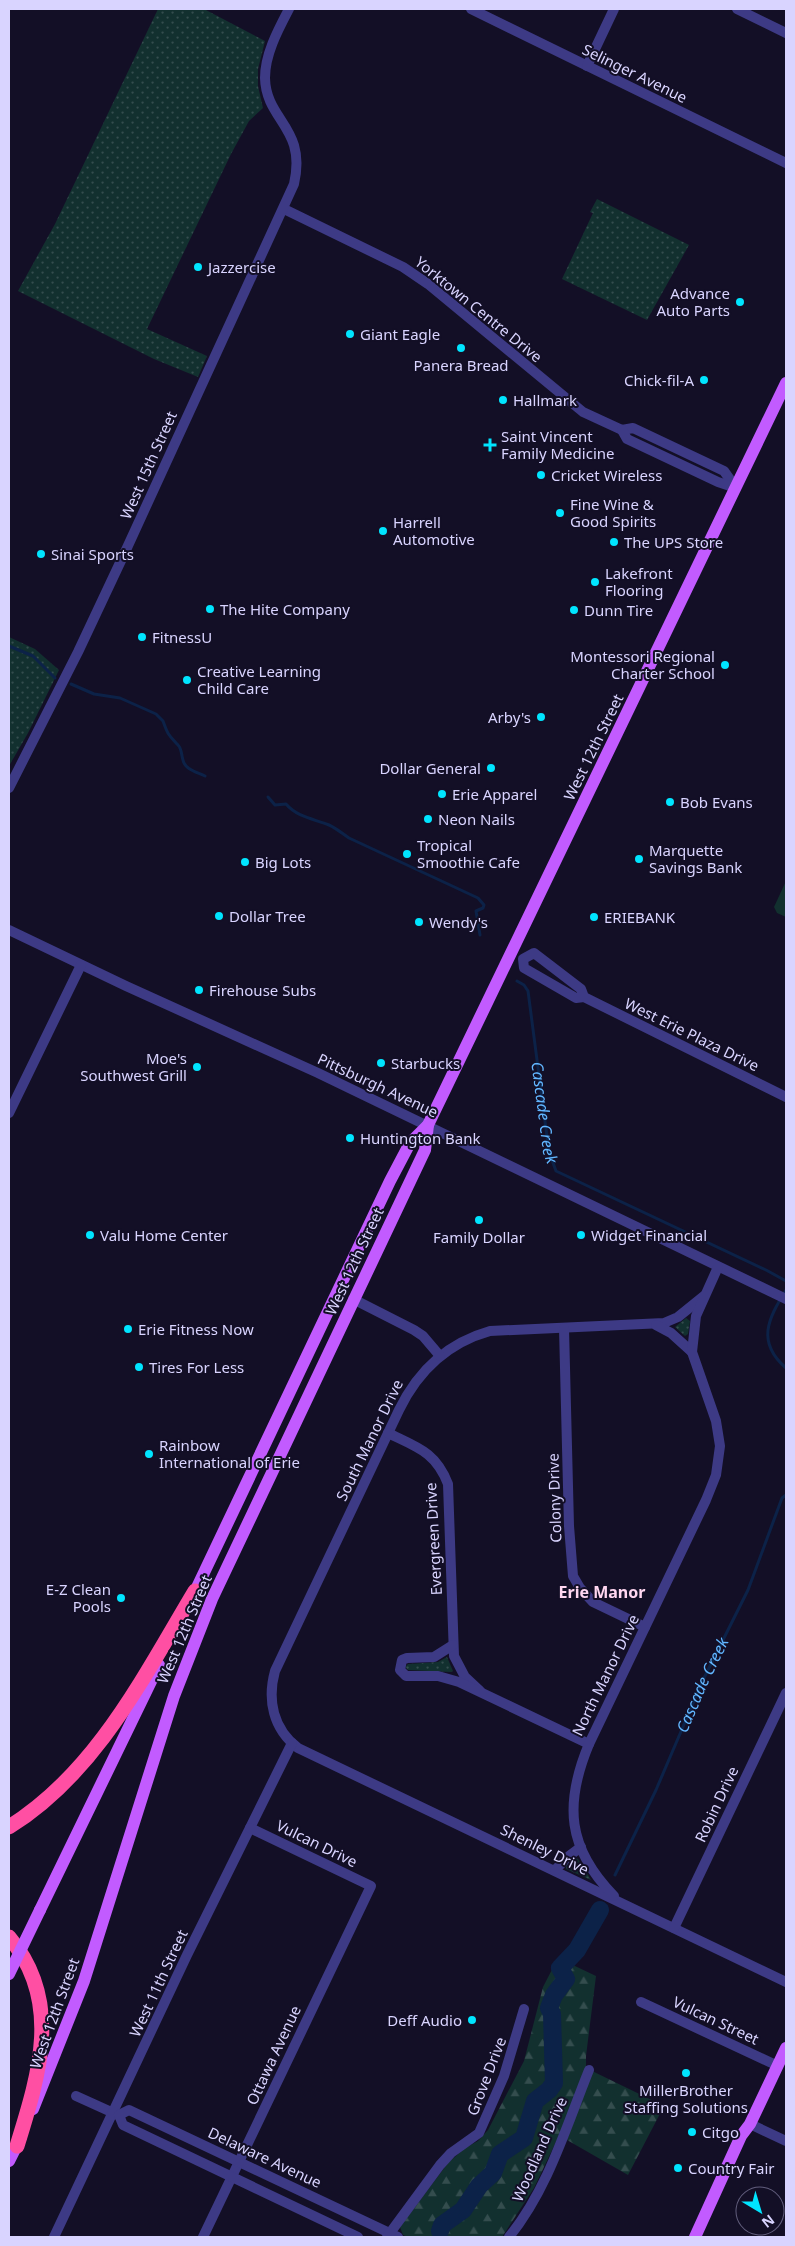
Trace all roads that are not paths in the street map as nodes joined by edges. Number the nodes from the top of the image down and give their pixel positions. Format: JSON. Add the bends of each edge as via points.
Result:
{"nodes":[{"id":1,"x":289,"y":9,"type":"edge"},
{"id":2,"x":471,"y":9,"type":"edge"},
{"id":3,"x":614,"y":9,"type":"edge"},
{"id":4,"x":737,"y":9,"type":"edge"},
{"id":5,"x":786,"y":33,"type":"edge"},
{"id":6,"x":587,"y":66,"type":"junction"},
{"id":7,"x":786,"y":163,"type":"edge"},
{"id":8,"x":284,"y":209,"type":"junction"},
{"id":9,"x":786,"y":383,"type":"edge"},
{"id":10,"x":736,"y":488,"type":"junction"},
{"id":11,"x":9,"y":788,"type":"edge"},
{"id":12,"x":9,"y":930,"type":"edge"},
{"id":13,"x":517,"y":956,"type":"junction"},
{"id":14,"x":81,"y":964,"type":"junction"},
{"id":15,"x":584,"y":997,"type":"junction"},
{"id":16,"x":786,"y":1097,"type":"edge"},
{"id":17,"x":9,"y":1113,"type":"edge"},
{"id":18,"x":428,"y":1125,"type":"junction"},
{"id":19,"x":718,"y":1267,"type":"junction"},
{"id":20,"x":704,"y":1296,"type":"junction"},
{"id":21,"x":786,"y":1299,"type":"edge"},
{"id":22,"x":353,"y":1300,"type":"junction"},
{"id":23,"x":652,"y":1325,"type":"junction"},
{"id":24,"x":564,"y":1328,"type":"junction"},
{"id":25,"x":692,"y":1352,"type":"junction"},
{"id":26,"x":440,"y":1356,"type":"junction"},
{"id":27,"x":388,"y":1433,"type":"junction"},
{"id":28,"x":195,"y":1591,"type":"junction"},
{"id":29,"x":645,"y":1627,"type":"junction"},
{"id":30,"x":453,"y":1645,"type":"junction"},
{"id":31,"x":480,"y":1692,"type":"junction"},
{"id":32,"x":786,"y":1693,"type":"edge"},
{"id":33,"x":292,"y":1743,"type":"junction"},
{"id":34,"x":589,"y":1744,"type":"junction"},
{"id":35,"x":9,"y":1827,"type":"edge"},
{"id":36,"x":250,"y":1828,"type":"junction"},
{"id":37,"x":581,"y":1847,"type":"junction"},
{"id":38,"x":555,"y":1870,"type":"junction"},
{"id":39,"x":371,"y":1886,"type":"joint"},
{"id":40,"x":619,"y":1901,"type":"junction"},
{"id":41,"x":674,"y":1928,"type":"junction"},
{"id":42,"x":9,"y":1937,"type":"edge"},
{"id":43,"x":9,"y":1974,"type":"edge"},
{"id":44,"x":786,"y":1982,"type":"edge"},
{"id":45,"x":641,"y":2002,"type":"dead end"},
{"id":46,"x":524,"y":2009,"type":"dead end"},
{"id":47,"x":786,"y":2048,"type":"edge"},
{"id":48,"x":778,"y":2066,"type":"junction"},
{"id":49,"x":590,"y":2070,"type":"dead end"},
{"id":50,"x":76,"y":2096,"type":"dead end"},
{"id":51,"x":116,"y":2114,"type":"junction"},
{"id":52,"x":750,"y":2124,"type":"junction"},
{"id":53,"x":786,"y":2141,"type":"edge"},
{"id":54,"x":17,"y":2146,"type":"junction"},
{"id":55,"x":9,"y":2161,"type":"edge"},
{"id":56,"x":239,"y":2161,"type":"junction"},
{"id":57,"x":232,"y":2176,"type":"junction"},
{"id":58,"x":391,"y":2236,"type":"edge"},
{"id":59,"x":54,"y":2237,"type":"edge"},
{"id":60,"x":202,"y":2237,"type":"edge"},
{"id":61,"x":358,"y":2237,"type":"edge"},
{"id":62,"x":509,"y":2237,"type":"edge"},
{"id":63,"x":695,"y":2237,"type":"edge"}],
"edges":[{"from":1,"to":8,"type":"street","name":"West 15th Street","via":[[269,54],[265,80],[269,99],[296,149],[296,173]]},
{"from":2,"to":6,"type":"street","name":"Selinger Avenue"},
{"from":3,"to":6,"type":"street"},
{"from":4,"to":5,"type":"street"},
{"from":6,"to":7,"type":"street","name":"Selinger Avenue"},
{"from":8,"to":10,"type":"street","name":"Yorktown Centre Drive","via":[[404,267],[582,412],[622,430],[633,428],[722,471]]},
{"from":8,"to":11,"type":"street","name":"West 15th Street","via":[[86,635]]},
{"from":9,"to":10,"type":"main road","name":"West 12th Street"},
{"from":10,"to":13,"type":"main road","name":"West 12th Street"},
{"from":12,"to":14,"type":"street","name":"Pittsburgh Avenue"},
{"from":13,"to":15,"type":"street","name":"West Erie Plaza Drive","via":[[526,969],[576,998]]},
{"from":13,"to":15,"type":"street","name":"West Erie Plaza Drive","via":[[534,953],[581,989]]},
{"from":13,"to":18,"type":"main road","name":"West 12th Street"},
{"from":14,"to":17,"type":"street"},
{"from":14,"to":18,"type":"street","name":"Pittsburgh Avenue"},
{"from":15,"to":16,"type":"street","name":"West Erie Plaza Drive"},
{"from":18,"to":19,"type":"street","name":"Pittsburgh Avenue"},
{"from":18,"to":22,"type":"main road","name":"West 12th Street","via":[[425,1150]]},
{"from":18,"to":28,"type":"main road","name":"West 12th Street","via":[[410,1143],[390,1181]]},
{"from":19,"to":20,"type":"street","name":"North Manor Drive"},
{"from":19,"to":21,"type":"street","name":"Pittsburgh Avenue"},
{"from":20,"to":23,"type":"street","name":"South Manor Drive","via":[[678,1317]]},
{"from":20,"to":25,"type":"street","name":"North Manor Drive","via":[[696,1316]]},
{"from":22,"to":26,"type":"street","via":[[414,1330]]},
{"from":22,"to":54,"type":"main road","name":"West 12th Street","via":[[212,1599],[185,1664],[84,1981]]},
{"from":23,"to":24,"type":"street","name":"South Manor Drive"},
{"from":23,"to":25,"type":"street","name":"South Manor Drive","via":[[667,1330]]},
{"from":24,"to":26,"type":"street","name":"South Manor Drive","via":[[490,1331],[465,1340]]},
{"from":24,"to":29,"type":"street","name":"Colony Drive","via":[[573,1576],[593,1602]]},
{"from":25,"to":29,"type":"street","name":"North Manor Drive","via":[[716,1422],[719,1461],[706,1500]]},
{"from":26,"to":27,"type":"street","name":"South Manor Drive","via":[[408,1390]]},
{"from":27,"to":30,"type":"street","name":"Evergreen Drive","via":[[433,1457],[448,1484]]},
{"from":27,"to":33,"type":"street","name":"South Manor Drive","via":[[274,1676],[271,1704],[277,1722]]},
{"from":28,"to":35,"type":"highway","via":[[105,1735],[59,1786]]},
{"from":28,"to":43,"type":"main road","name":"West 12th Street","bridge":true},
{"from":29,"to":34,"type":"street","name":"North Manor Drive"},
{"from":30,"to":31,"type":"street","name":"Evergreen Drive","via":[[460,1671]]},
{"from":30,"to":31,"type":"street","name":"Evergreen Drive","via":[[434,1657],[402,1660],[400,1670],[406,1676],[446,1678]]},
{"from":31,"to":34,"type":"street","name":"Evergreen Drive"},
{"from":32,"to":41,"type":"street","name":"Robin Drive"},
{"from":33,"to":36,"type":"street","name":"West 11th Street"},
{"from":33,"to":38,"type":"street","name":"Shenley Drive"},
{"from":34,"to":37,"type":"street","name":"North Manor Drive","via":[[578,1770],[573,1796]]},
{"from":36,"to":39,"type":"street","name":"Vulcan Drive"},
{"from":36,"to":51,"type":"street","name":"West 11th Street"},
{"from":37,"to":38,"type":"street"},
{"from":37,"to":40,"type":"street","name":"North Manor Drive","via":[[598,1878]]},
{"from":38,"to":40,"type":"street","name":"Shenley Drive"},
{"from":39,"to":56,"type":"street","name":"Ottawa Avenue"},
{"from":40,"to":41,"type":"street","name":"Shenley Drive"},
{"from":41,"to":44,"type":"street","name":"Shenley Drive"},
{"from":42,"to":54,"type":"highway","via":[[32,1977],[42,2021],[40,2066]]},
{"from":45,"to":48,"type":"street","name":"Vulcan Street"},
{"from":46,"to":58,"type":"street","name":"Grove Drive","via":[[504,2076],[479,2133],[440,2165]]},
{"from":47,"to":48,"type":"main road"},
{"from":48,"to":52,"type":"main road"},
{"from":49,"to":62,"type":"street","name":"Woodland Drive","via":[[543,2183]]},
{"from":50,"to":51,"type":"street","name":"Delaware Avenue"},
{"from":51,"to":56,"type":"street","name":"Delaware Avenue","via":[[129,2110]]},
{"from":51,"to":57,"type":"street","name":"Delaware Avenue","via":[[123,2125]]},
{"from":51,"to":59,"type":"street","name":"West 11th Street"},
{"from":52,"to":53,"type":"street"},
{"from":52,"to":63,"type":"main road","via":[[741,2136]]},
{"from":54,"to":55,"type":"main road","name":"West 12th Street"},
{"from":56,"to":57,"type":"street","name":"Ottawa Avenue"},
{"from":56,"to":58,"type":"street","name":"Delaware Avenue"},
{"from":57,"to":60,"type":"street","name":"Ottawa Avenue"},
{"from":57,"to":61,"type":"street","name":"Delaware Avenue"}]}
